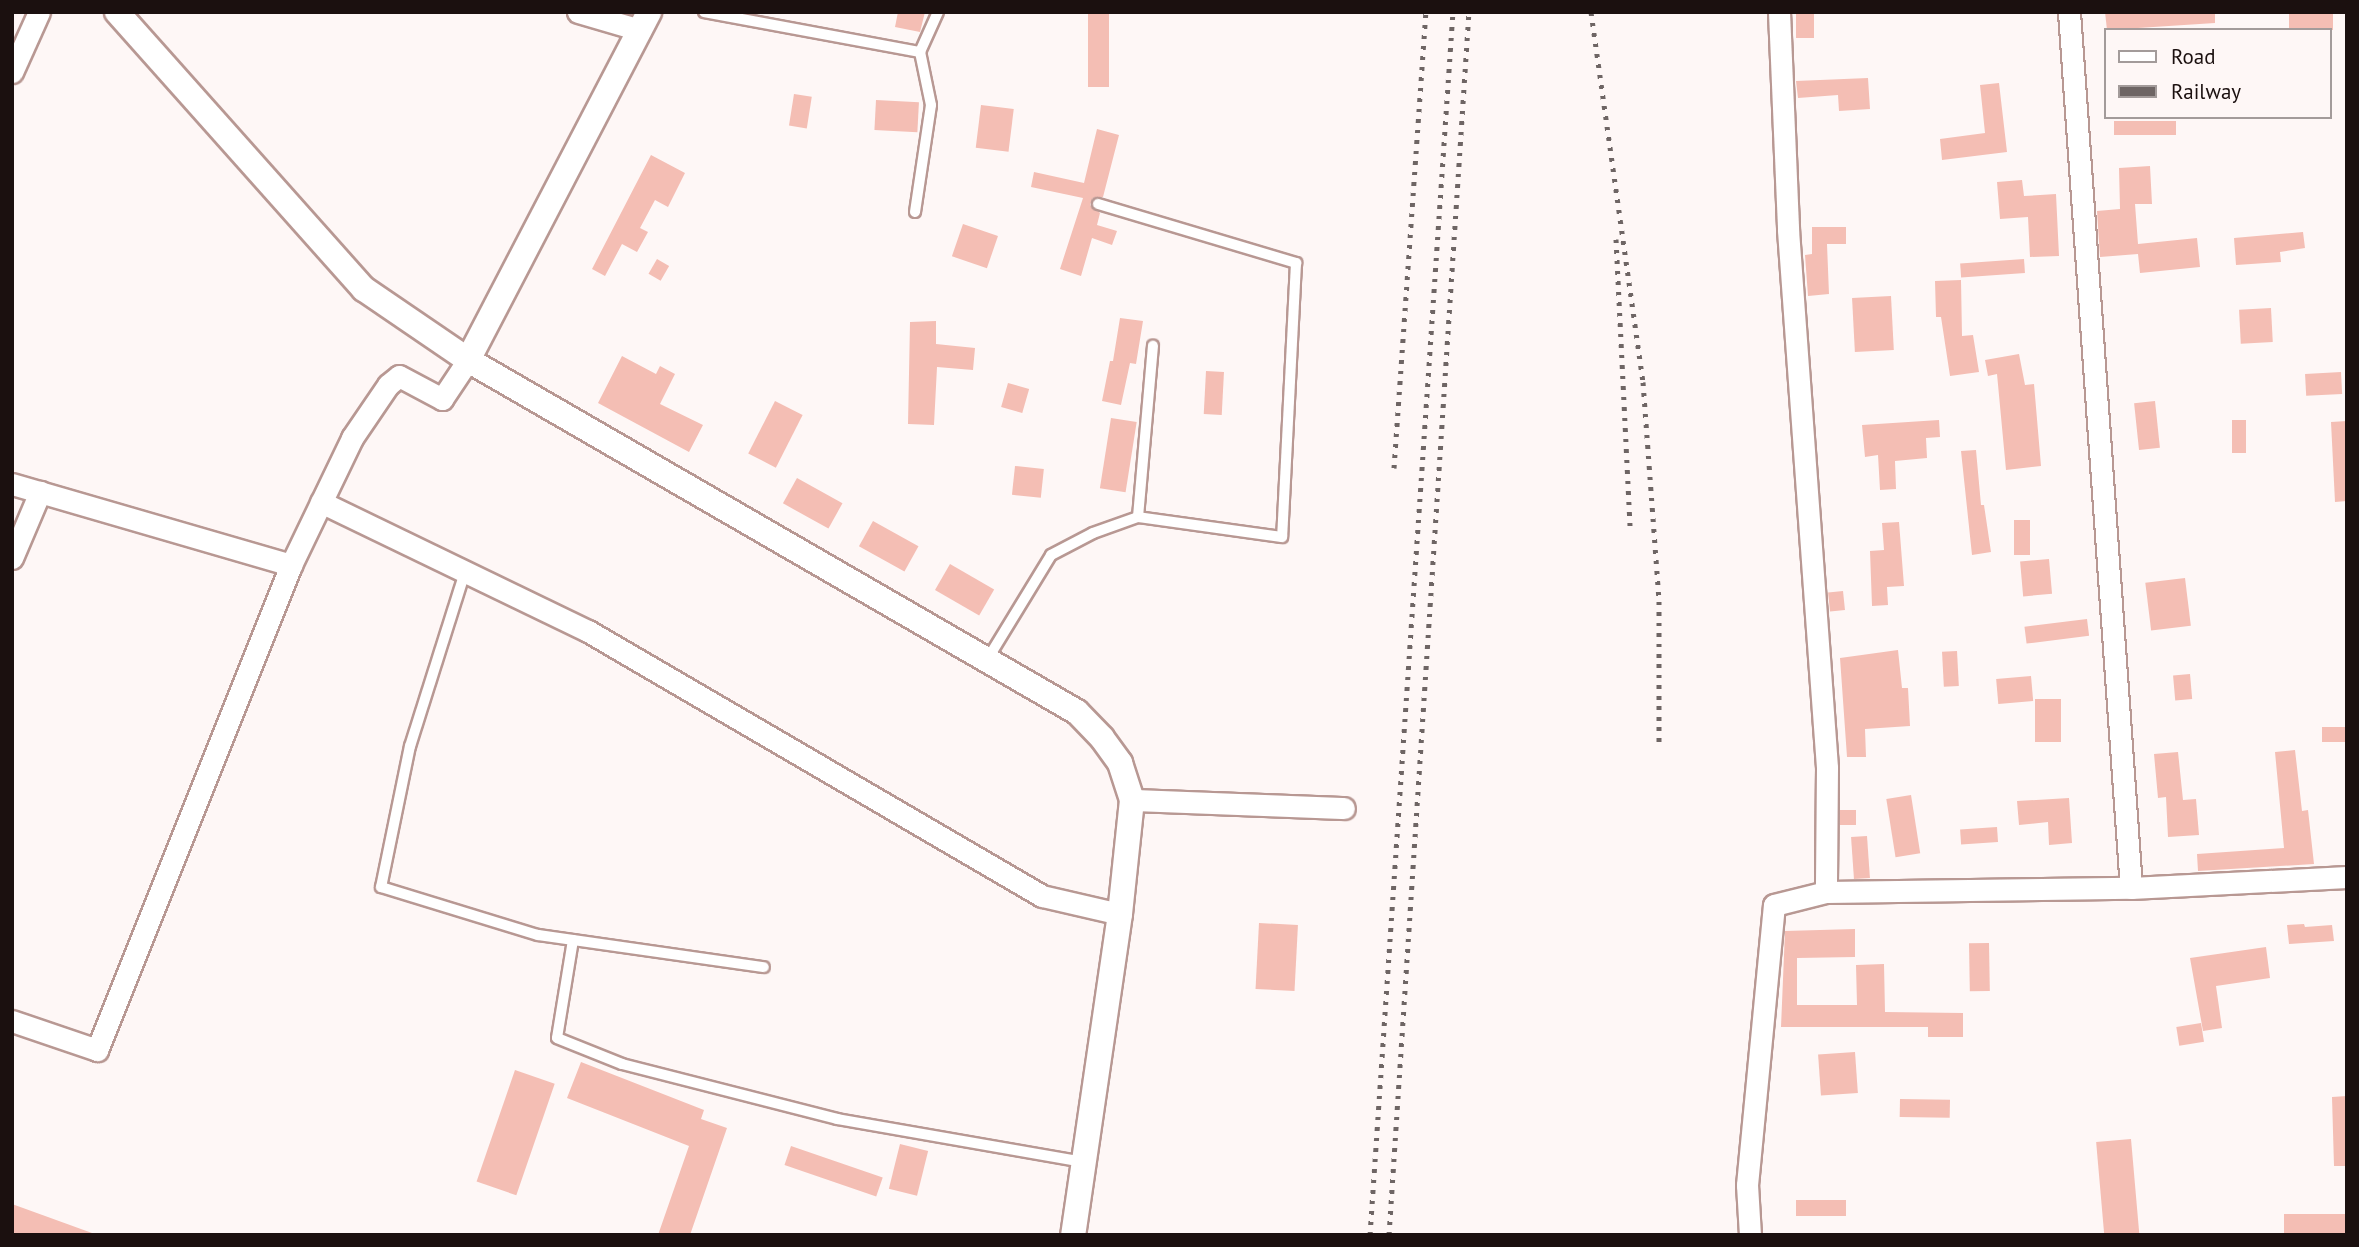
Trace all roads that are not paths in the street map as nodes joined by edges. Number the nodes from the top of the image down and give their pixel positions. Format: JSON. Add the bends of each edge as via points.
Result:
{"nodes":[{"id":1,"x":39,"y":12,"type":"edge"},
{"id":2,"x":117,"y":12,"type":"edge"},
{"id":3,"x":578,"y":12,"type":"edge"},
{"id":4,"x":704,"y":12,"type":"edge"},
{"id":5,"x":938,"y":12,"type":"edge"},
{"id":6,"x":1779,"y":12,"type":"edge"},
{"id":7,"x":2069,"y":12,"type":"edge"},
{"id":8,"x":644,"y":21,"type":"edge"},
{"id":9,"x":920,"y":52,"type":"junction"},
{"id":10,"x":12,"y":72,"type":"edge"},
{"id":11,"x":1098,"y":204,"type":"dead end"},
{"id":12,"x":915,"y":212,"type":"dead end"},
{"id":13,"x":1153,"y":346,"type":"dead end"},
{"id":14,"x":468,"y":360,"type":"junction"},
{"id":15,"x":12,"y":484,"type":"edge"},
{"id":16,"x":40,"y":492,"type":"junction"},
{"id":17,"x":321,"y":502,"type":"junction"},
{"id":18,"x":1138,"y":517,"type":"junction"},
{"id":19,"x":12,"y":558,"type":"edge"},
{"id":20,"x":290,"y":565,"type":"junction"},
{"id":21,"x":465,"y":572,"type":"junction"},
{"id":22,"x":987,"y":660,"type":"junction"},
{"id":23,"x":1132,"y":800,"type":"junction"},
{"id":24,"x":1344,"y":808,"type":"dead end"},
{"id":25,"x":2347,"y":877,"type":"edge"},
{"id":26,"x":2131,"y":888,"type":"junction"},
{"id":27,"x":1826,"y":892,"type":"junction"},
{"id":28,"x":1120,"y":914,"type":"junction"},
{"id":29,"x":573,"y":940,"type":"junction"},
{"id":30,"x":764,"y":967,"type":"dead end"},
{"id":31,"x":12,"y":1021,"type":"edge"},
{"id":32,"x":1084,"y":1162,"type":"junction"},
{"id":33,"x":1073,"y":1235,"type":"edge"},
{"id":34,"x":1750,"y":1235,"type":"edge"}],
"edges":[{"from":1,"to":10,"type":"street"},
{"from":2,"to":14,"type":"street","via":[[364,289]]},
{"from":3,"to":8,"type":"street"},
{"from":4,"to":9,"type":"lane"},
{"from":5,"to":9,"type":"lane"},
{"from":6,"to":27,"type":"street","via":[[1788,230],[1827,768]]},
{"from":7,"to":26,"type":"street"},
{"from":8,"to":14,"type":"street"},
{"from":9,"to":12,"type":"lane","via":[[931,105]]},
{"from":11,"to":18,"type":"lane","via":[[1296,263],[1282,537]]},
{"from":13,"to":18,"type":"lane"},
{"from":14,"to":17,"type":"street","via":[[442,399],[399,376],[388,385],[352,439]]},
{"from":14,"to":22,"type":"street"},
{"from":15,"to":16,"type":"street"},
{"from":16,"to":19,"type":"street"},
{"from":16,"to":20,"type":"street"},
{"from":17,"to":20,"type":"street"},
{"from":17,"to":21,"type":"street"},
{"from":18,"to":22,"type":"lane","via":[[1051,555]]},
{"from":20,"to":31,"type":"street","via":[[97,1050]]},
{"from":21,"to":28,"type":"street","via":[[588,632],[1042,896]]},
{"from":21,"to":29,"type":"lane","via":[[410,746],[381,887],[538,935]]},
{"from":22,"to":23,"type":"street","via":[[1077,712],[1120,763]]},
{"from":23,"to":24,"type":"street"},
{"from":23,"to":28,"type":"street"},
{"from":25,"to":26,"type":"street"},
{"from":26,"to":27,"type":"street"},
{"from":27,"to":34,"type":"street","via":[[1774,905],[1747,1185]]},
{"from":28,"to":32,"type":"street"},
{"from":29,"to":30,"type":"lane"},
{"from":29,"to":32,"type":"lane","via":[[558,1038],[622,1063],[837,1119]]},
{"from":32,"to":33,"type":"street"}]}
